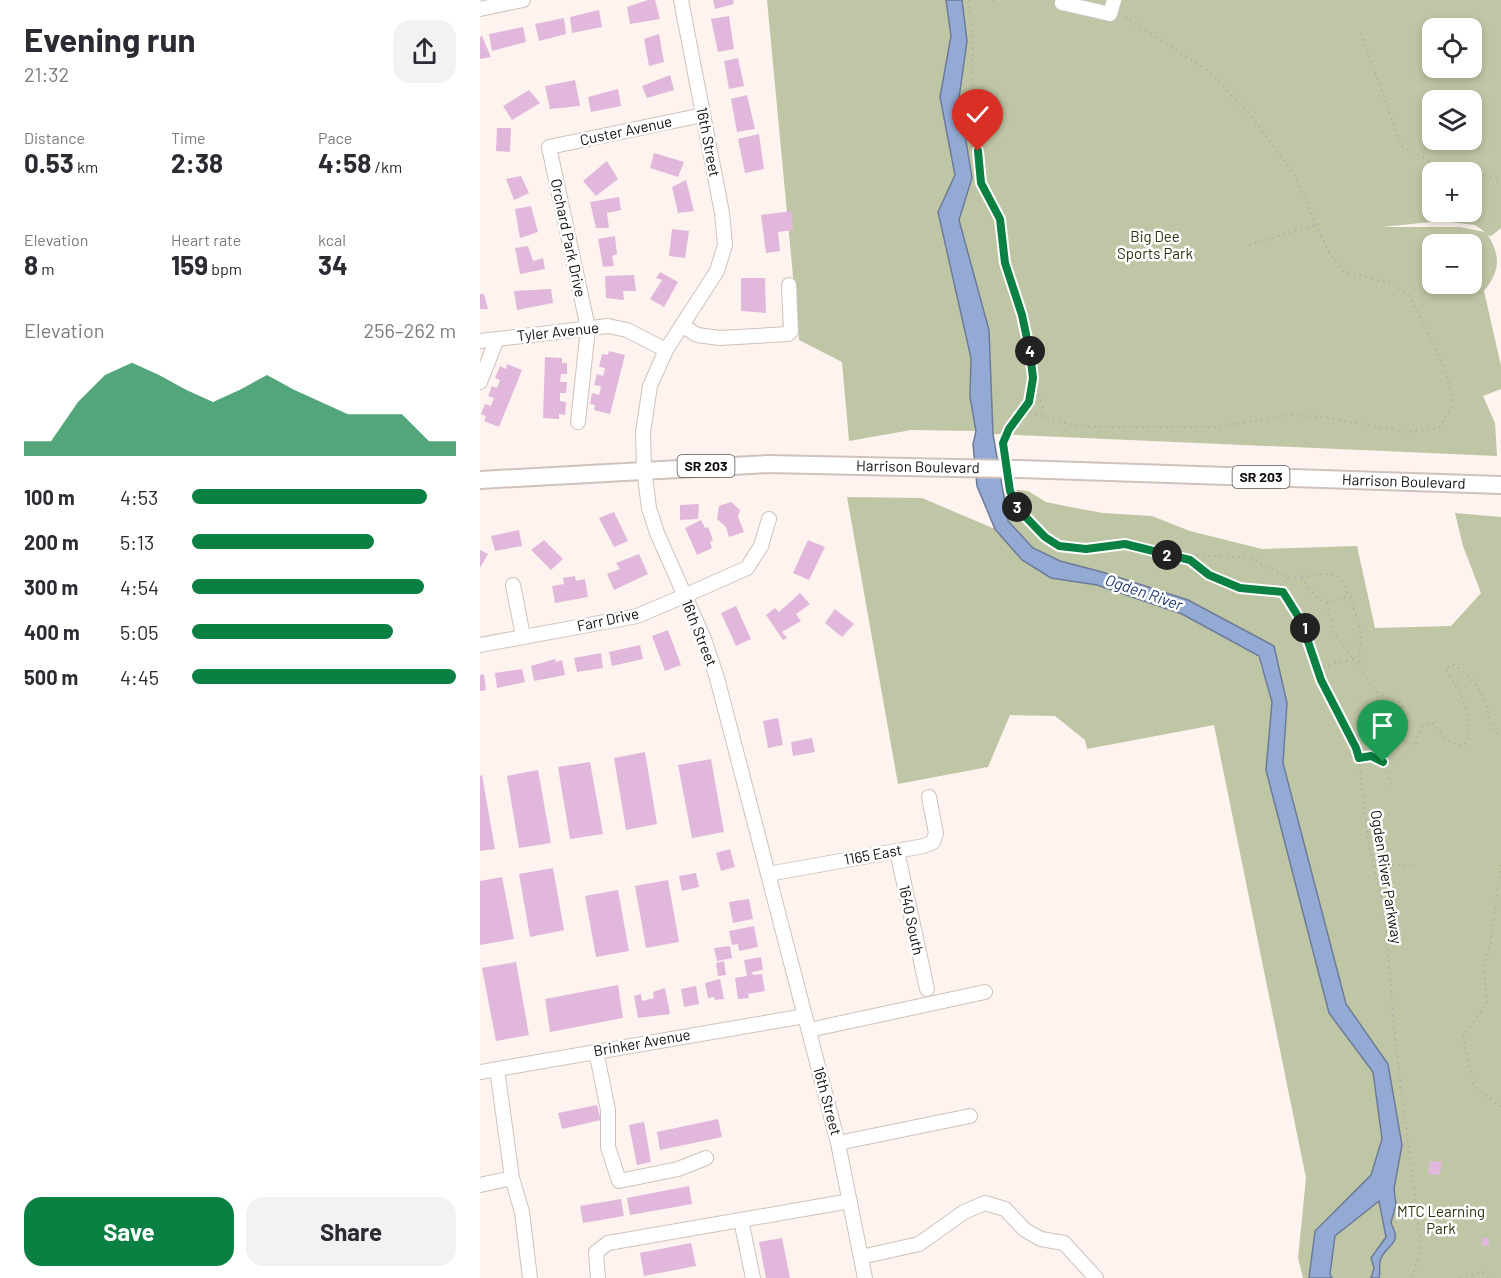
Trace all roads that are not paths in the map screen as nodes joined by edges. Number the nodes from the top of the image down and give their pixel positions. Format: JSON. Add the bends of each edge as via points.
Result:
{"nodes":[{"id":1,"x":523,"y":0,"type":"edge"},
{"id":2,"x":681,"y":0,"type":"edge"},
{"id":3,"x":1063,"y":0,"type":"edge"},
{"id":4,"x":1114,"y":0,"type":"edge"},
{"id":5,"x":480,"y":9,"type":"edge"},
{"id":6,"x":703,"y":115,"type":"junction"},
{"id":7,"x":549,"y":147,"type":"joint"},
{"id":8,"x":789,"y":285,"type":"dead end"},
{"id":9,"x":682,"y":326,"type":"junction"},
{"id":10,"x":588,"y":328,"type":"junction"},
{"id":11,"x":497,"y":339,"type":"junction"},
{"id":12,"x":480,"y":340,"type":"edge"},
{"id":13,"x":666,"y":350,"type":"junction"},
{"id":14,"x":480,"y":381,"type":"edge"},
{"id":15,"x":578,"y":422,"type":"dead end"},
{"id":16,"x":644,"y":469,"type":"junction"},
{"id":17,"x":480,"y":480,"type":"edge"},
{"id":18,"x":1501,"y":485,"type":"edge"},
{"id":19,"x":769,"y":519,"type":"dead end"},
{"id":20,"x":513,"y":585,"type":"dead end"},
{"id":21,"x":684,"y":596,"type":"junction"},
{"id":22,"x":523,"y":636,"type":"junction"},
{"id":23,"x":480,"y":645,"type":"edge"},
{"id":24,"x":929,"y":797,"type":"dead end"},
{"id":25,"x":897,"y":851,"type":"junction"},
{"id":26,"x":768,"y":874,"type":"junction"},
{"id":27,"x":927,"y":989,"type":"dead end"},
{"id":28,"x":985,"y":992,"type":"dead end"},
{"id":29,"x":805,"y":1016,"type":"junction"},
{"id":30,"x":809,"y":1030,"type":"junction"},
{"id":31,"x":596,"y":1051,"type":"junction"},
{"id":32,"x":497,"y":1069,"type":"junction"},
{"id":33,"x":480,"y":1072,"type":"edge"},
{"id":34,"x":970,"y":1116,"type":"dead end"},
{"id":35,"x":838,"y":1143,"type":"junction"},
{"id":36,"x":706,"y":1158,"type":"dead end"},
{"id":37,"x":512,"y":1178,"type":"junction"},
{"id":38,"x":480,"y":1185,"type":"edge"},
{"id":39,"x":850,"y":1201,"type":"junction"},
{"id":40,"x":741,"y":1220,"type":"junction"},
{"id":41,"x":861,"y":1257,"type":"junction"},
{"id":42,"x":530,"y":1278,"type":"edge"},
{"id":43,"x":598,"y":1278,"type":"edge"},
{"id":44,"x":753,"y":1278,"type":"edge"},
{"id":45,"x":865,"y":1278,"type":"edge"},
{"id":46,"x":1096,"y":1278,"type":"edge"}],
"edges":[{"from":1,"to":5,"type":"street"},
{"from":2,"to":6,"type":"street","name":"16th Street"},
{"from":3,"to":4,"type":"street","via":[[1062,3],[1110,14]]},
{"from":6,"to":7,"type":"street","name":"Custer Avenue"},
{"from":6,"to":9,"type":"street","name":"16th Street","via":[[725,245],[717,271]]},
{"from":7,"to":10,"type":"street","name":"Orchard Park Drive"},
{"from":8,"to":9,"type":"street","via":[[788,334],[720,338],[697,335]]},
{"from":9,"to":13,"type":"street","name":"16th Street"},
{"from":10,"to":11,"type":"street","name":"Tyler Avenue"},
{"from":10,"to":13,"type":"street","name":"Tyler Avenue","via":[[627,330]]},
{"from":10,"to":15,"type":"street","name":"Orchard Park Drive"},
{"from":11,"to":12,"type":"street","name":"Tyler Avenue"},
{"from":11,"to":14,"type":"street"},
{"from":13,"to":16,"type":"street","name":"16th Street","via":[[645,407]]},
{"from":16,"to":17,"type":"main road","name":"Harrison Boulevard","number":"SR 203"},
{"from":16,"to":18,"type":"main road","name":"Harrison Boulevard","number":"SR 203","bridge":true,"via":[[784,464]]},
{"from":16,"to":21,"type":"street","name":"16th Street","via":[[649,508]]},
{"from":19,"to":21,"type":"street","name":"Farr Drive","via":[[761,546],[747,568]]},
{"from":20,"to":22,"type":"street"},
{"from":21,"to":22,"type":"street","name":"Farr Drive","via":[[637,616]]},
{"from":21,"to":26,"type":"street","name":"16th Street","via":[[717,678]]},
{"from":22,"to":23,"type":"street","name":"Farr Drive"},
{"from":24,"to":25,"type":"street","name":"1165 East","via":[[936,838],[924,846]]},
{"from":25,"to":26,"type":"street","name":"1165 East"},
{"from":25,"to":27,"type":"street","name":"1640 South"},
{"from":26,"to":29,"type":"street","name":"16th Street"},
{"from":28,"to":30,"type":"street"},
{"from":29,"to":30,"type":"street","name":"16th Street"},
{"from":29,"to":31,"type":"street","name":"Brinker Avenue"},
{"from":30,"to":35,"type":"street","name":"16th Street"},
{"from":31,"to":32,"type":"street","name":"Brinker Avenue"},
{"from":31,"to":36,"type":"street","via":[[608,1110],[608,1147],[618,1181],[678,1169]]},
{"from":32,"to":33,"type":"street","name":"Brinker Avenue"},
{"from":32,"to":37,"type":"street"},
{"from":34,"to":35,"type":"street"},
{"from":35,"to":39,"type":"street","name":"16th Street"},
{"from":37,"to":38,"type":"street"},
{"from":37,"to":42,"type":"street","via":[[522,1212]]},
{"from":39,"to":40,"type":"street"},
{"from":39,"to":41,"type":"street","name":"16th Street"},
{"from":40,"to":43,"type":"street","via":[[608,1243],[596,1252]]},
{"from":40,"to":44,"type":"street"},
{"from":41,"to":45,"type":"street","name":"16th Street"},
{"from":41,"to":46,"type":"street","via":[[919,1244],[964,1212],[986,1203],[1005,1209],[1025,1230],[1041,1239],[1064,1243]]}]}
